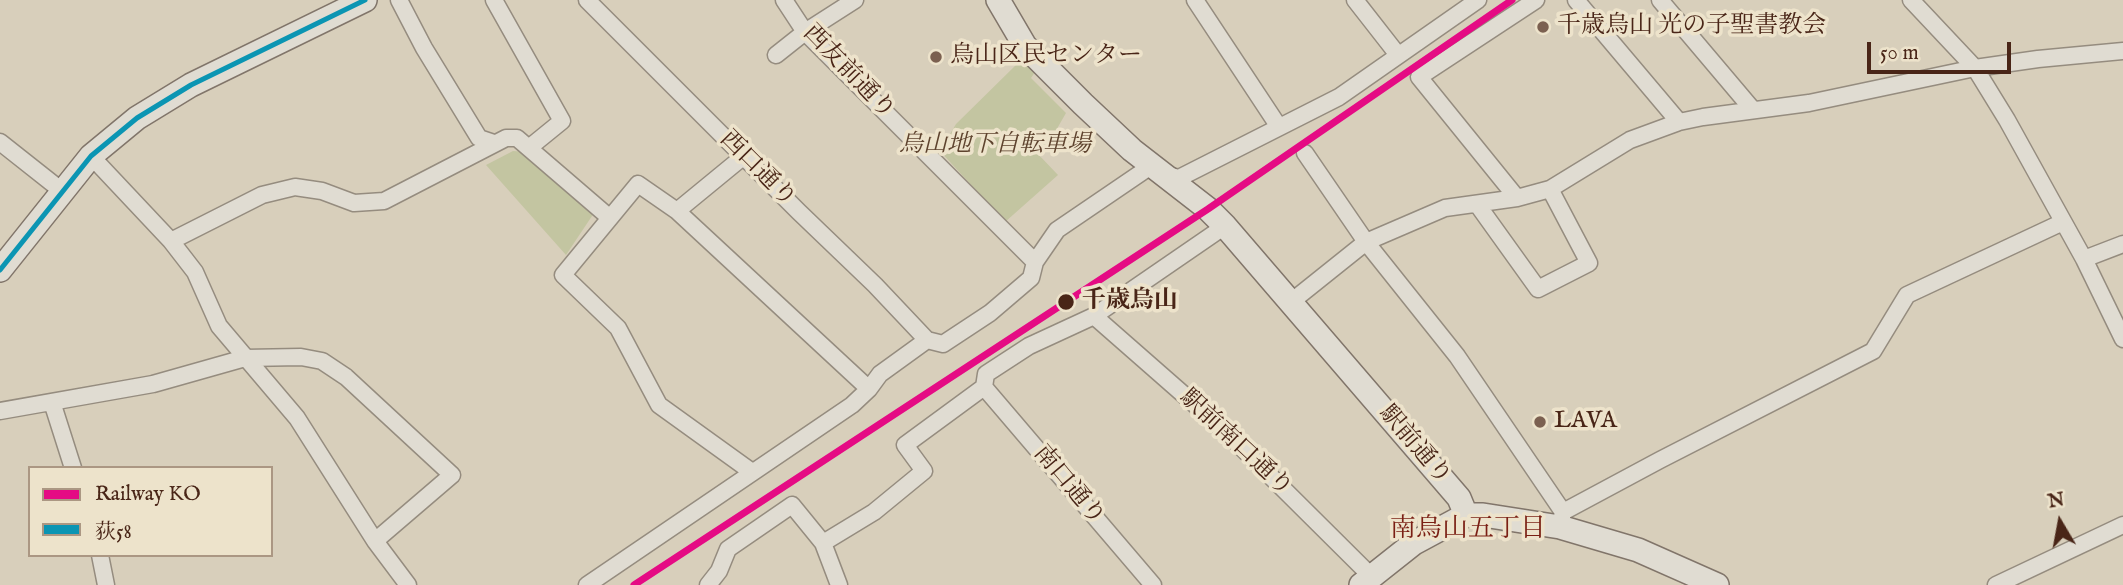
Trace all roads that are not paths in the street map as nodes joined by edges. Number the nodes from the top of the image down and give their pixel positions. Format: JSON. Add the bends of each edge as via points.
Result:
{"nodes":[{"id":1,"x":365,"y":0,"type":"edge"},
{"id":2,"x":399,"y":0,"type":"edge"},
{"id":3,"x":494,"y":0,"type":"edge"},
{"id":4,"x":587,"y":0,"type":"edge"},
{"id":5,"x":784,"y":0,"type":"edge"},
{"id":6,"x":855,"y":0,"type":"edge"},
{"id":7,"x":998,"y":0,"type":"edge"},
{"id":8,"x":1195,"y":0,"type":"edge"},
{"id":9,"x":1355,"y":0,"type":"edge"},
{"id":10,"x":1478,"y":0,"type":"edge"},
{"id":11,"x":1536,"y":0,"type":"edge"},
{"id":12,"x":1576,"y":0,"type":"edge"},
{"id":13,"x":1660,"y":0,"type":"edge"},
{"id":14,"x":1917,"y":2,"type":"edge"},
{"id":15,"x":805,"y":32,"type":"junction"},
{"id":16,"x":2123,"y":51,"type":"edge"},
{"id":17,"x":776,"y":55,"type":"dead end"},
{"id":18,"x":1398,"y":55,"type":"junction"},
{"id":19,"x":1975,"y":68,"type":"junction"},
{"id":20,"x":1753,"y":110,"type":"junction"},
{"id":21,"x":1679,"y":121,"type":"junction"},
{"id":22,"x":1279,"y":127,"type":"junction"},
{"id":23,"x":0,"y":142,"type":"edge"},
{"id":24,"x":494,"y":143,"type":"junction"},
{"id":25,"x":530,"y":147,"type":"junction"},
{"id":26,"x":1305,"y":153,"type":"dead end"},
{"id":27,"x":91,"y":156,"type":"junction"},
{"id":28,"x":744,"y":156,"type":"junction"},
{"id":29,"x":1156,"y":170,"type":"junction"},
{"id":30,"x":1550,"y":189,"type":"junction"},
{"id":31,"x":62,"y":191,"type":"junction"},
{"id":32,"x":1517,"y":198,"type":"junction"},
{"id":33,"x":1477,"y":204,"type":"junction"},
{"id":34,"x":677,"y":211,"type":"junction"},
{"id":35,"x":610,"y":218,"type":"junction"},
{"id":36,"x":2063,"y":222,"type":"junction"},
{"id":37,"x":1225,"y":226,"type":"junction"},
{"id":38,"x":172,"y":241,"type":"junction"},
{"id":39,"x":1366,"y":242,"type":"junction"},
{"id":40,"x":2123,"y":244,"type":"edge"},
{"id":41,"x":2084,"y":259,"type":"junction"},
{"id":42,"x":1035,"y":262,"type":"junction"},
{"id":43,"x":0,"y":270,"type":"edge"},
{"id":44,"x":1291,"y":302,"type":"junction"},
{"id":45,"x":1094,"y":316,"type":"junction"},
{"id":46,"x":2123,"y":339,"type":"edge"},
{"id":47,"x":927,"y":340,"type":"junction"},
{"id":48,"x":245,"y":358,"type":"junction"},
{"id":49,"x":984,"y":387,"type":"junction"},
{"id":50,"x":869,"y":389,"type":"junction"},
{"id":51,"x":52,"y":402,"type":"junction"},
{"id":52,"x":0,"y":411,"type":"edge"},
{"id":53,"x":72,"y":466,"type":"edge"},
{"id":54,"x":752,"y":472,"type":"junction"},
{"id":55,"x":1466,"y":514,"type":"junction"},
{"id":56,"x":1561,"y":519,"type":"junction"},
{"id":57,"x":2123,"y":525,"type":"edge"},
{"id":58,"x":375,"y":541,"type":"junction"},
{"id":59,"x":822,"y":543,"type":"junction"},
{"id":60,"x":100,"y":557,"type":"edge"},
{"id":61,"x":1364,"y":583,"type":"edge"},
{"id":62,"x":1706,"y":583,"type":"edge"},
{"id":63,"x":404,"y":584,"type":"edge"},
{"id":64,"x":106,"y":585,"type":"edge"},
{"id":65,"x":587,"y":585,"type":"edge"},
{"id":66,"x":708,"y":585,"type":"edge"},
{"id":67,"x":839,"y":585,"type":"edge"},
{"id":68,"x":1153,"y":585,"type":"edge"},
{"id":69,"x":1996,"y":585,"type":"edge"}],
"edges":[{"from":1,"to":27,"type":"street","via":[[191,85],[137,118]]},
{"from":2,"to":24,"type":"street","via":[[479,138]]},
{"from":3,"to":25,"type":"street","via":[[562,121]]},
{"from":4,"to":28,"type":"street","name":"西口通り"},
{"from":5,"to":15,"type":"street","name":"西友前通り"},
{"from":6,"to":15,"type":"street"},
{"from":7,"to":29,"type":"street","via":[[1025,46]]},
{"from":8,"to":22,"type":"street"},
{"from":9,"to":18,"type":"street"},
{"from":10,"to":18,"type":"street"},
{"from":11,"to":32,"type":"street","via":[[1419,77]]},
{"from":12,"to":21,"type":"street"},
{"from":13,"to":20,"type":"street"},
{"from":14,"to":19,"type":"street"},
{"from":15,"to":17,"type":"street"},
{"from":15,"to":42,"type":"street","name":"西友前通り"},
{"from":16,"to":19,"type":"street"},
{"from":18,"to":22,"type":"street","via":[[1339,97]]},
{"from":19,"to":20,"type":"street","via":[[1809,103]]},
{"from":19,"to":36,"type":"street"},
{"from":20,"to":21,"type":"street"},
{"from":21,"to":30,"type":"street","via":[[1630,140]]},
{"from":22,"to":29,"type":"street","via":[[1185,176]]},
{"from":23,"to":31,"type":"street"},
{"from":24,"to":25,"type":"street","via":[[517,138]]},
{"from":24,"to":38,"type":"street","via":[[384,201],[354,203],[295,187],[262,195]]},
{"from":25,"to":35,"type":"street"},
{"from":26,"to":39,"type":"street"},
{"from":27,"to":31,"type":"street"},
{"from":27,"to":38,"type":"street"},
{"from":28,"to":34,"type":"street"},
{"from":28,"to":47,"type":"street","name":"西口通り"},
{"from":29,"to":37,"type":"street","name":"駅前通り"},
{"from":29,"to":42,"type":"street","via":[[1057,230]]},
{"from":30,"to":32,"type":"street"},
{"from":30,"to":33,"type":"street","via":[[1589,263],[1538,289]]},
{"from":31,"to":43,"type":"street"},
{"from":32,"to":33,"type":"street"},
{"from":33,"to":39,"type":"street","via":[[1445,208]]},
{"from":34,"to":35,"type":"street","via":[[638,184]]},
{"from":34,"to":50,"type":"street"},
{"from":35,"to":54,"type":"street","via":[[563,275],[618,328],[659,405]]},
{"from":36,"to":41,"type":"street"},
{"from":36,"to":56,"type":"street","via":[[1907,295],[1873,351],[1660,460]]},
{"from":37,"to":44,"type":"street","name":"駅前通り"},
{"from":37,"to":45,"type":"street"},
{"from":38,"to":48,"type":"street","via":[[195,272],[219,326]]},
{"from":39,"to":44,"type":"street"},
{"from":39,"to":56,"type":"street","via":[[1457,356]]},
{"from":40,"to":41,"type":"street"},
{"from":41,"to":46,"type":"street"},
{"from":42,"to":47,"type":"street","via":[[1031,278],[990,313],[943,344]]},
{"from":44,"to":55,"type":"street","name":"駅前通り","via":[[1459,498]]},
{"from":45,"to":49,"type":"street","via":[[1029,346],[986,374]]},
{"from":45,"to":61,"type":"street","name":"駅前南口通り","via":[[1224,430]]},
{"from":47,"to":50,"type":"street","via":[[880,374]]},
{"from":48,"to":51,"type":"street","via":[[153,384]]},
{"from":48,"to":58,"type":"street","via":[[297,418]]},
{"from":48,"to":58,"type":"street","via":[[322,361],[346,377],[452,475]]},
{"from":49,"to":59,"type":"street","via":[[905,444],[924,471],[874,512]]},
{"from":49,"to":68,"type":"street","name":"南口通り"},
{"from":50,"to":54,"type":"street"},
{"from":51,"to":52,"type":"street"},
{"from":51,"to":53,"type":"street"},
{"from":54,"to":65,"type":"street"},
{"from":55,"to":56,"type":"street"},
{"from":55,"to":61,"type":"street","via":[[1414,543]]},
{"from":56,"to":62,"type":"street"},
{"from":57,"to":69,"type":"street"},
{"from":58,"to":63,"type":"street"},
{"from":59,"to":66,"type":"street","via":[[792,505],[728,549]]},
{"from":59,"to":67,"type":"street"},
{"from":60,"to":64,"type":"street"}]}
